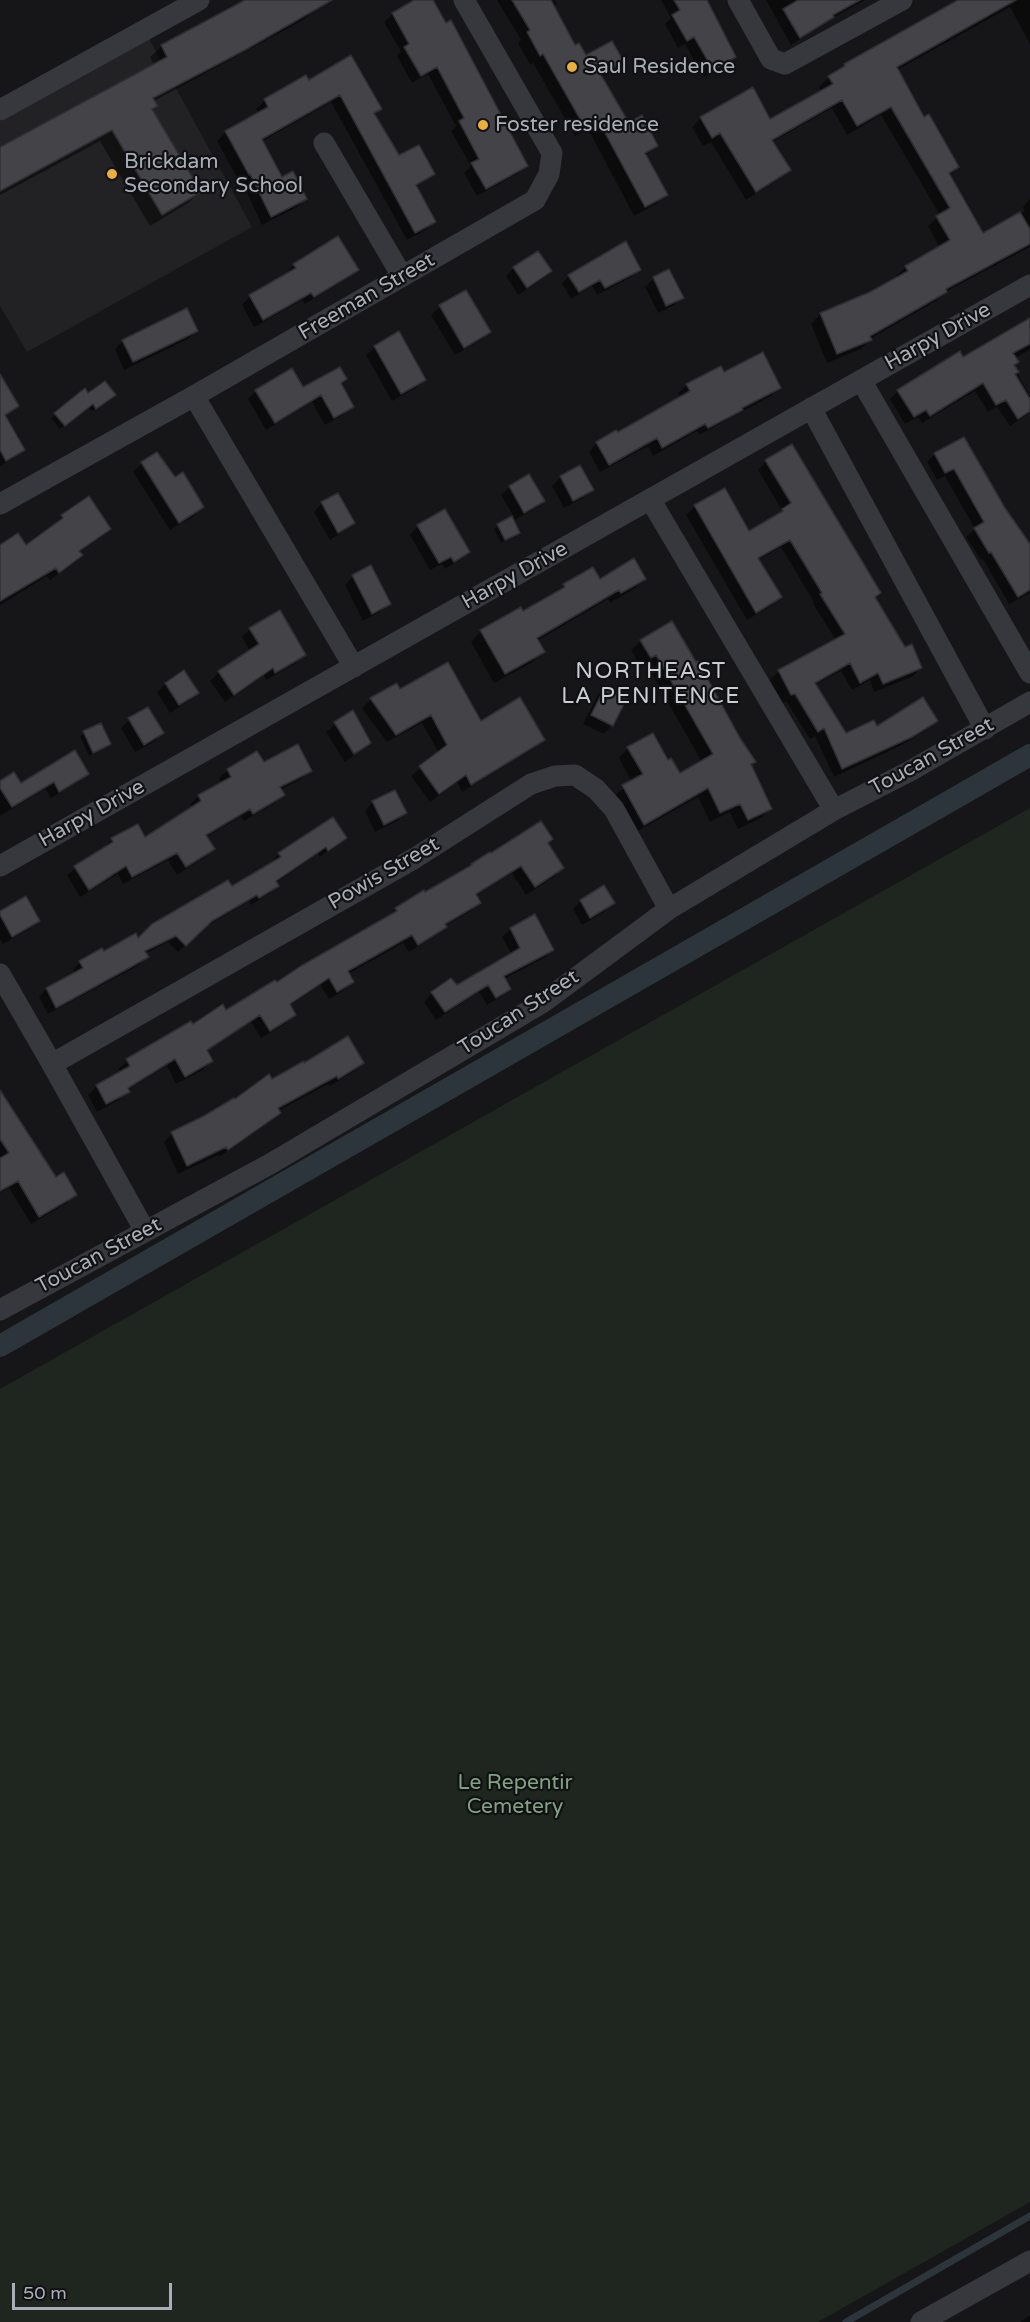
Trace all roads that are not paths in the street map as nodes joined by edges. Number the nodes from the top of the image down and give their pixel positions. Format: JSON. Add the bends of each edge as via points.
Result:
{"nodes":[{"id":1,"x":199,"y":0,"type":"edge"},
{"id":2,"x":464,"y":0,"type":"edge"},
{"id":3,"x":738,"y":0,"type":"edge"},
{"id":4,"x":902,"y":0,"type":"edge"},
{"id":5,"x":0,"y":110,"type":"edge"},
{"id":6,"x":324,"y":143,"type":"dead end"},
{"id":7,"x":402,"y":276,"type":"junction"},
{"id":8,"x":1030,"y":285,"type":"edge"},
{"id":9,"x":861,"y":380,"type":"junction"},
{"id":10,"x":194,"y":396,"type":"junction"},
{"id":11,"x":811,"y":408,"type":"junction"},
{"id":12,"x":650,"y":500,"type":"junction"},
{"id":13,"x":0,"y":504,"type":"edge"},
{"id":14,"x":354,"y":667,"type":"junction"},
{"id":15,"x":1030,"y":673,"type":"edge"},
{"id":16,"x":1030,"y":702,"type":"edge"},
{"id":17,"x":985,"y":729,"type":"junction"},
{"id":18,"x":834,"y":810,"type":"junction"},
{"id":19,"x":0,"y":866,"type":"edge"},
{"id":20,"x":669,"y":909,"type":"junction"},
{"id":21,"x":0,"y":974,"type":"edge"},
{"id":22,"x":52,"y":1064,"type":"junction"},
{"id":23,"x":145,"y":1231,"type":"junction"},
{"id":24,"x":0,"y":1310,"type":"edge"},
{"id":25,"x":1030,"y":2261,"type":"edge"},
{"id":26,"x":921,"y":2322,"type":"edge"}],
"edges":[{"from":1,"to":5,"type":"street"},
{"from":2,"to":7,"type":"street","name":"Freeman Street","via":[[552,153],[549,174],[535,200]]},
{"from":3,"to":4,"type":"street","via":[[771,59],[785,64]]},
{"from":6,"to":7,"type":"street"},
{"from":7,"to":10,"type":"street","name":"Freeman Street"},
{"from":8,"to":9,"type":"street","name":"Harpy Drive"},
{"from":9,"to":11,"type":"street","name":"Harpy Drive"},
{"from":9,"to":15,"type":"street"},
{"from":10,"to":13,"type":"street","name":"Freeman Street"},
{"from":10,"to":14,"type":"street"},
{"from":11,"to":12,"type":"street","name":"Harpy Drive"},
{"from":11,"to":17,"type":"street"},
{"from":12,"to":14,"type":"street","name":"Harpy Drive"},
{"from":12,"to":18,"type":"street"},
{"from":14,"to":19,"type":"street","name":"Harpy Drive"},
{"from":16,"to":17,"type":"street","name":"Toucan Street"},
{"from":17,"to":18,"type":"street","name":"Toucan Street"},
{"from":18,"to":20,"type":"street","name":"Toucan Street"},
{"from":20,"to":22,"type":"street","name":"Powis Street","via":[[614,810],[596,789],[575,775],[555,776],[531,784],[415,858]]},
{"from":20,"to":23,"type":"street","name":"Toucan Street","via":[[542,1003],[270,1164]]},
{"from":21,"to":22,"type":"street"},
{"from":22,"to":23,"type":"street"},
{"from":23,"to":24,"type":"street","name":"Toucan Street"},
{"from":25,"to":26,"type":"street"}]}
